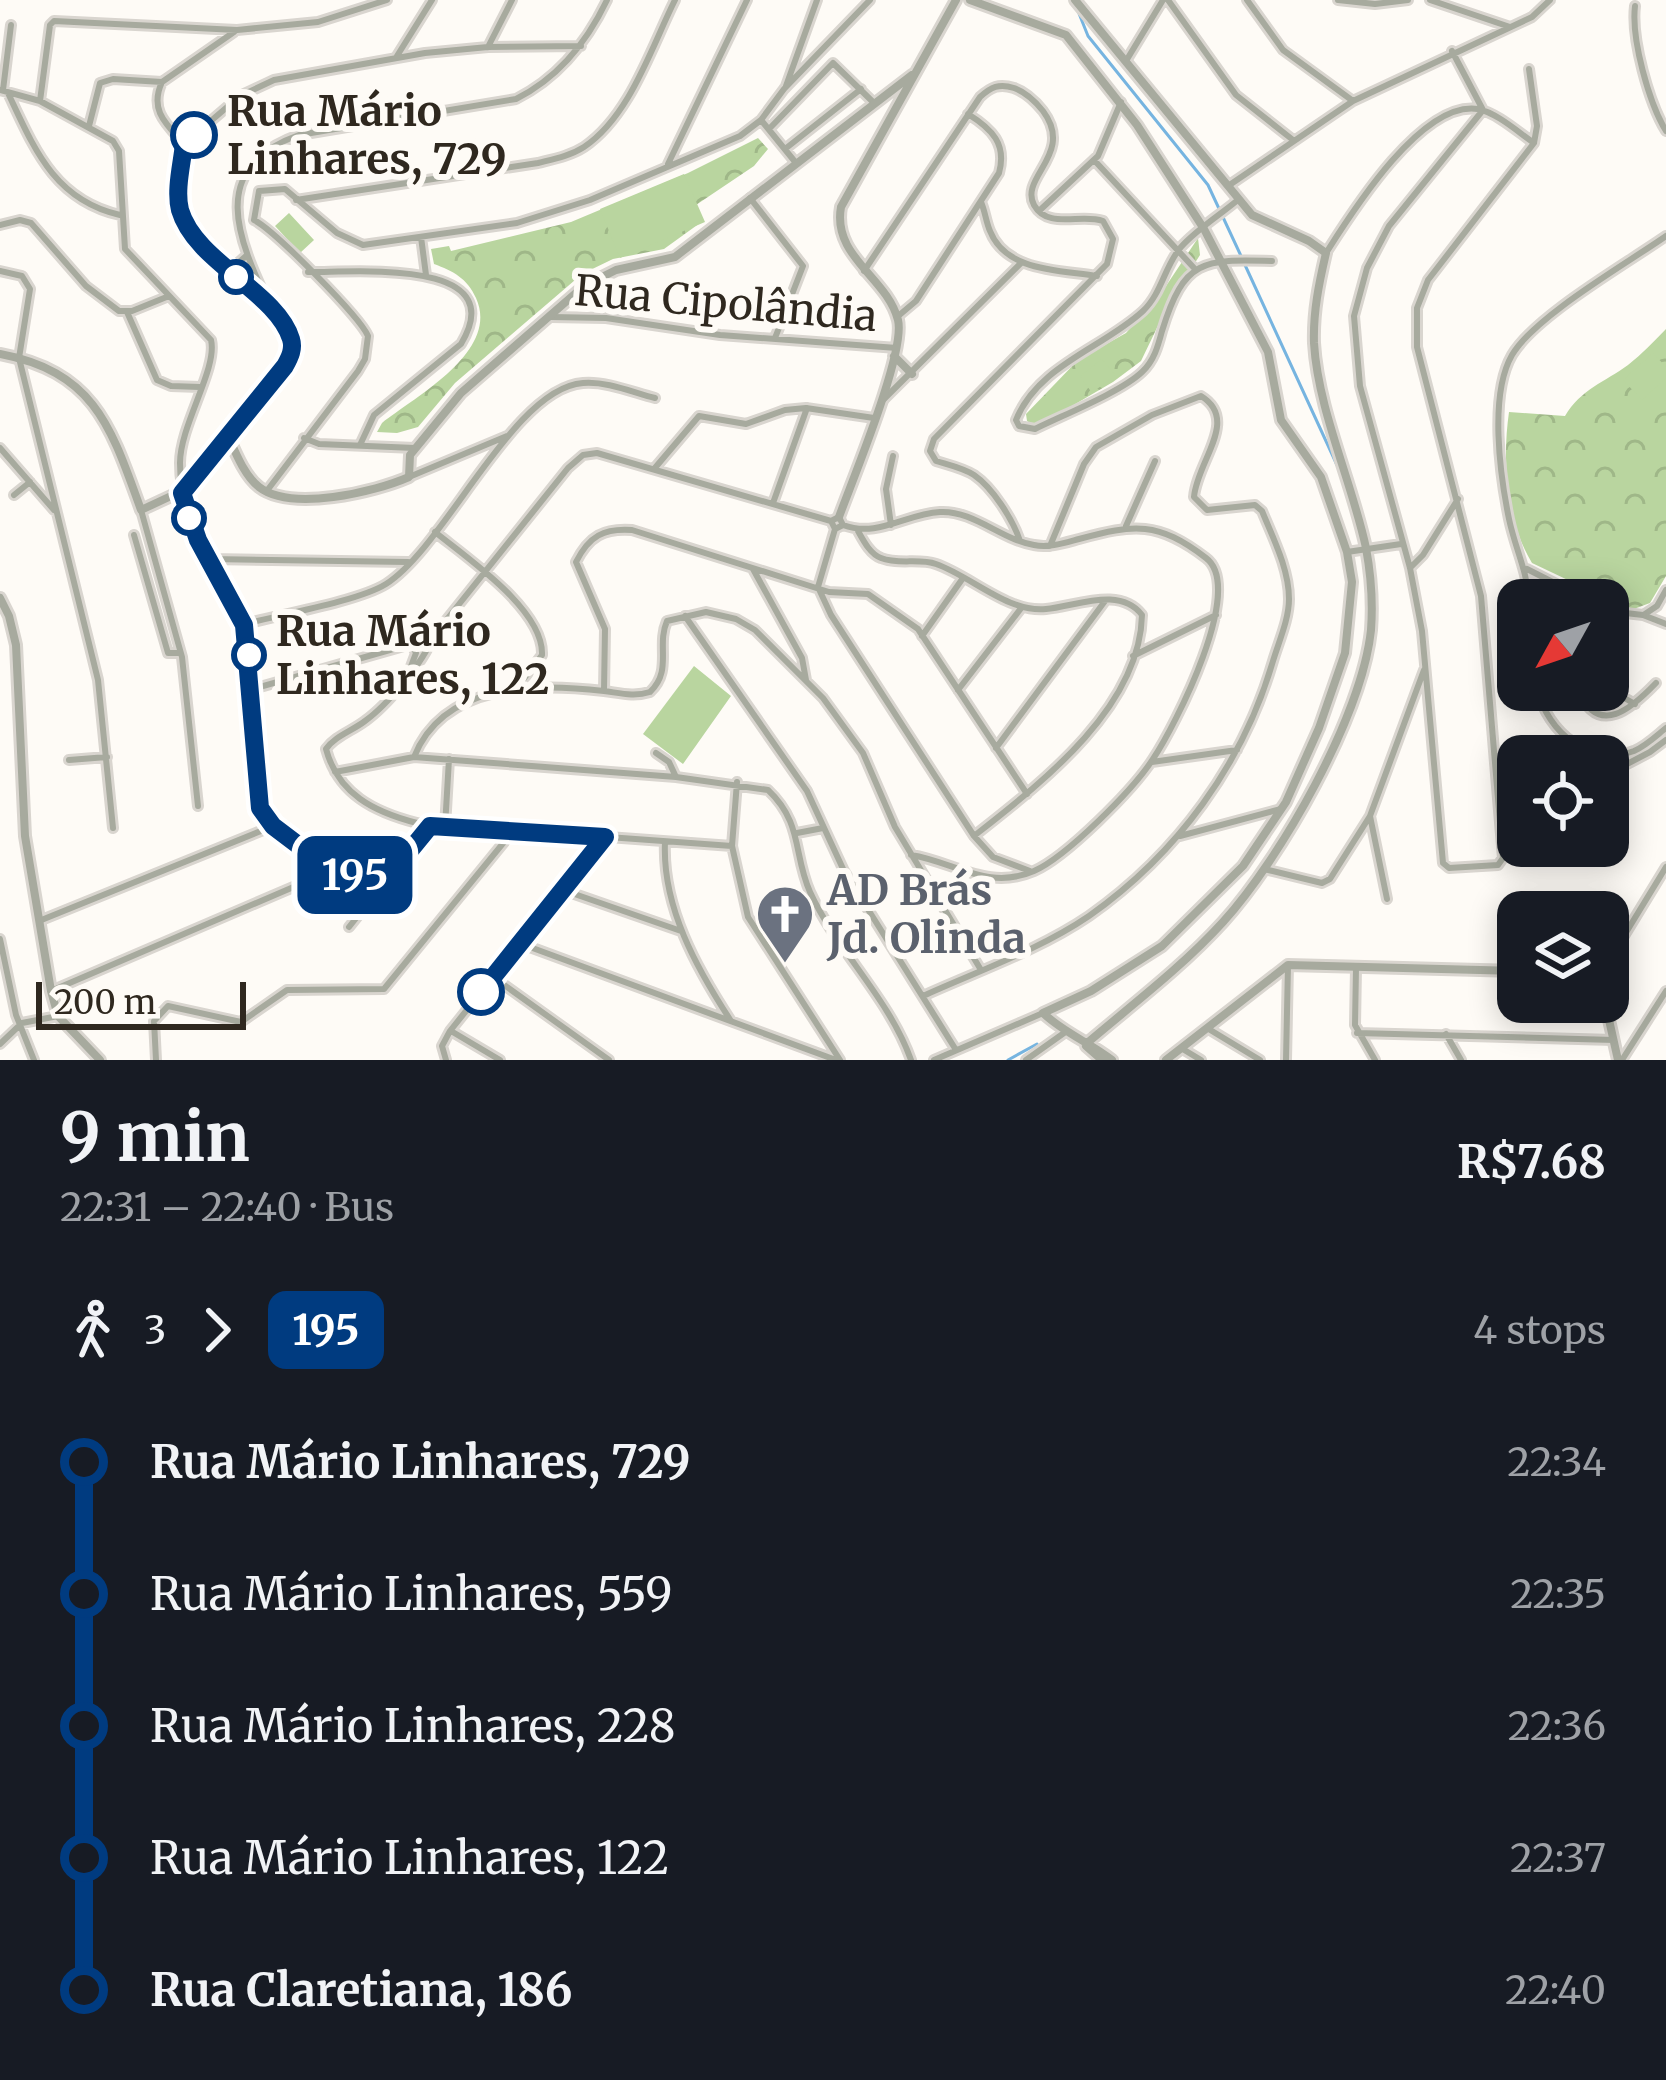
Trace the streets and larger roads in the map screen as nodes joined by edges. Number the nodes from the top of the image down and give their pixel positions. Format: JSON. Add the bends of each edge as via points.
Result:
{"nodes":[{"id":1,"x":387,"y":0,"type":"edge"},
{"id":2,"x":432,"y":0,"type":"edge"},
{"id":3,"x":512,"y":0,"type":"edge"},
{"id":4,"x":675,"y":0,"type":"edge"},
{"id":5,"x":747,"y":0,"type":"edge"},
{"id":6,"x":817,"y":0,"type":"edge"},
{"id":7,"x":870,"y":0,"type":"edge"},
{"id":8,"x":956,"y":0,"type":"edge"},
{"id":9,"x":970,"y":0,"type":"edge"},
{"id":10,"x":1076,"y":0,"type":"edge"},
{"id":11,"x":1166,"y":0,"type":"edge"},
{"id":12,"x":1247,"y":0,"type":"edge"},
{"id":13,"x":1338,"y":0,"type":"edge"},
{"id":14,"x":1408,"y":0,"type":"edge"},
{"id":15,"x":1430,"y":0,"type":"edge"},
{"id":16,"x":1550,"y":0,"type":"edge"},
{"id":17,"x":1627,"y":0,"type":"edge"},
{"id":18,"x":606,"y":1,"type":"edge"},
{"id":19,"x":1639,"y":3,"type":"edge"},
{"id":20,"x":11,"y":25,"type":"dead end"},
{"id":21,"x":1510,"y":27,"type":"junction"},
{"id":22,"x":237,"y":30,"type":"junction"},
{"id":23,"x":581,"y":46,"type":"junction"},
{"id":24,"x":488,"y":47,"type":"junction"},
{"id":25,"x":1452,"y":51,"type":"junction"},
{"id":26,"x":398,"y":56,"type":"junction"},
{"id":27,"x":1124,"y":64,"type":"junction"},
{"id":28,"x":1529,"y":69,"type":"dead end"},
{"id":29,"x":912,"y":75,"type":"junction"},
{"id":30,"x":162,"y":82,"type":"junction"},
{"id":31,"x":784,"y":89,"type":"junction"},
{"id":32,"x":861,"y":89,"type":"junction"},
{"id":33,"x":4,"y":91,"type":"edge"},
{"id":34,"x":1354,"y":100,"type":"junction"},
{"id":35,"x":40,"y":101,"type":"junction"},
{"id":36,"x":873,"y":102,"type":"junction"},
{"id":37,"x":1120,"y":102,"type":"junction"},
{"id":38,"x":1483,"y":110,"type":"junction"},
{"id":39,"x":968,"y":114,"type":"junction"},
{"id":40,"x":761,"y":120,"type":"junction"},
{"id":41,"x":89,"y":126,"type":"junction"},
{"id":42,"x":769,"y":129,"type":"junction"},
{"id":43,"x":1666,"y":130,"type":"edge"},
{"id":44,"x":1293,"y":140,"type":"junction"},
{"id":45,"x":1534,"y":143,"type":"junction"},
{"id":46,"x":184,"y":144,"type":"junction"},
{"id":47,"x":785,"y":149,"type":"junction"},
{"id":48,"x":1094,"y":160,"type":"junction"},
{"id":49,"x":796,"y":163,"type":"junction"},
{"id":50,"x":667,"y":167,"type":"junction"},
{"id":51,"x":242,"y":184,"type":"junction"},
{"id":52,"x":1228,"y":186,"type":"junction"},
{"id":53,"x":259,"y":191,"type":"junction"},
{"id":54,"x":750,"y":198,"type":"junction"},
{"id":55,"x":296,"y":200,"type":"junction"},
{"id":56,"x":1239,"y":200,"type":"junction"},
{"id":57,"x":982,"y":202,"type":"junction"},
{"id":58,"x":1039,"y":211,"type":"junction"},
{"id":59,"x":120,"y":214,"type":"junction"},
{"id":60,"x":237,"y":220,"type":"junction"},
{"id":61,"x":254,"y":220,"type":"junction"},
{"id":62,"x":0,"y":225,"type":"edge"},
{"id":63,"x":1204,"y":229,"type":"junction"},
{"id":64,"x":1666,"y":236,"type":"edge"},
{"id":65,"x":421,"y":237,"type":"junction"},
{"id":66,"x":1178,"y":249,"type":"junction"},
{"id":67,"x":1326,"y":253,"type":"junction"},
{"id":68,"x":246,"y":256,"type":"junction"},
{"id":69,"x":1219,"y":260,"type":"junction"},
{"id":70,"x":1272,"y":261,"type":"dead end"},
{"id":71,"x":1022,"y":262,"type":"junction"},
{"id":72,"x":1195,"y":269,"type":"junction"},
{"id":73,"x":0,"y":271,"type":"edge"},
{"id":74,"x":229,"y":271,"type":"junction"},
{"id":75,"x":864,"y":271,"type":"junction"},
{"id":76,"x":308,"y":272,"type":"junction"},
{"id":77,"x":426,"y":275,"type":"junction"},
{"id":78,"x":1097,"y":276,"type":"junction"},
{"id":79,"x":169,"y":296,"type":"junction"},
{"id":80,"x":271,"y":310,"type":"junction"},
{"id":81,"x":127,"y":312,"type":"junction"},
{"id":82,"x":551,"y":317,"type":"junction"},
{"id":83,"x":897,"y":317,"type":"junction"},
{"id":84,"x":774,"y":339,"type":"junction"},
{"id":85,"x":896,"y":352,"type":"junction"},
{"id":86,"x":0,"y":354,"type":"edge"},
{"id":87,"x":19,"y":358,"type":"junction"},
{"id":88,"x":912,"y":374,"type":"junction"},
{"id":89,"x":200,"y":386,"type":"junction"},
{"id":90,"x":655,"y":398,"type":"dead end"},
{"id":91,"x":878,"y":404,"type":"junction"},
{"id":92,"x":807,"y":408,"type":"junction"},
{"id":93,"x":874,"y":418,"type":"junction"},
{"id":94,"x":510,"y":435,"type":"junction"},
{"id":95,"x":229,"y":438,"type":"junction"},
{"id":96,"x":304,"y":438,"type":"junction"},
{"id":97,"x":360,"y":445,"type":"junction"},
{"id":98,"x":0,"y":448,"type":"edge"},
{"id":99,"x":416,"y":448,"type":"junction"},
{"id":100,"x":893,"y":456,"type":"dead end"},
{"id":101,"x":1155,"y":461,"type":"dead end"},
{"id":102,"x":654,"y":469,"type":"junction"},
{"id":103,"x":409,"y":477,"type":"junction"},
{"id":104,"x":30,"y":482,"type":"junction"},
{"id":105,"x":266,"y":492,"type":"junction"},
{"id":106,"x":182,"y":493,"type":"junction"},
{"id":107,"x":14,"y":495,"type":"dead end"},
{"id":108,"x":1458,"y":499,"type":"junction"},
{"id":109,"x":773,"y":503,"type":"junction"},
{"id":110,"x":141,"y":510,"type":"junction"},
{"id":111,"x":57,"y":513,"type":"junction"},
{"id":112,"x":837,"y":523,"type":"junction"},
{"id":113,"x":891,"y":525,"type":"junction"},
{"id":114,"x":1126,"y":526,"type":"junction"},
{"id":115,"x":858,"y":531,"type":"junction"},
{"id":116,"x":434,"y":532,"type":"junction"},
{"id":117,"x":134,"y":535,"type":"dead end"},
{"id":118,"x":1020,"y":542,"type":"junction"},
{"id":119,"x":1401,"y":544,"type":"junction"},
{"id":120,"x":1050,"y":546,"type":"junction"},
{"id":121,"x":1366,"y":549,"type":"junction"},
{"id":122,"x":1347,"y":552,"type":"junction"},
{"id":123,"x":210,"y":560,"type":"junction"},
{"id":124,"x":408,"y":562,"type":"junction"},
{"id":125,"x":751,"y":566,"type":"junction"},
{"id":126,"x":1410,"y":568,"type":"junction"},
{"id":127,"x":1526,"y":569,"type":"junction"},
{"id":128,"x":485,"y":574,"type":"junction"},
{"id":129,"x":963,"y":578,"type":"junction"},
{"id":130,"x":1527,"y":579,"type":"edge"},
{"id":131,"x":1546,"y":579,"type":"edge"},
{"id":132,"x":818,"y":587,"type":"junction"},
{"id":133,"x":1666,"y":590,"type":"edge"},
{"id":134,"x":0,"y":598,"type":"edge"},
{"id":135,"x":1106,"y":600,"type":"junction"},
{"id":136,"x":1657,"y":606,"type":"junction"},
{"id":137,"x":1022,"y":607,"type":"junction"},
{"id":138,"x":1629,"y":613,"type":"edge"},
{"id":139,"x":684,"y":615,"type":"junction"},
{"id":140,"x":1216,"y":615,"type":"junction"},
{"id":141,"x":1643,"y":615,"type":"junction"},
{"id":142,"x":1665,"y":623,"type":"edge"},
{"id":143,"x":244,"y":625,"type":"junction"},
{"id":144,"x":922,"y":636,"type":"junction"},
{"id":145,"x":432,"y":638,"type":"junction"},
{"id":146,"x":412,"y":645,"type":"junction"},
{"id":147,"x":180,"y":653,"type":"junction"},
{"id":148,"x":1133,"y":656,"type":"junction"},
{"id":149,"x":1425,"y":666,"type":"junction"},
{"id":150,"x":408,"y":674,"type":"junction"},
{"id":151,"x":806,"y":680,"type":"junction"},
{"id":152,"x":1656,"y":683,"type":"dead end"},
{"id":153,"x":518,"y":688,"type":"junction"},
{"id":154,"x":253,"y":689,"type":"junction"},
{"id":155,"x":958,"y":690,"type":"junction"},
{"id":156,"x":604,"y":691,"type":"junction"},
{"id":157,"x":1629,"y":700,"type":"edge"},
{"id":158,"x":1412,"y":703,"type":"junction"},
{"id":159,"x":1429,"y":704,"type":"junction"},
{"id":160,"x":1635,"y":704,"type":"junction"},
{"id":161,"x":1629,"y":707,"type":"edge"},
{"id":162,"x":1545,"y":711,"type":"edge"},
{"id":163,"x":1595,"y":711,"type":"edge"},
{"id":164,"x":1623,"y":711,"type":"edge"},
{"id":165,"x":1666,"y":728,"type":"edge"},
{"id":166,"x":1563,"y":735,"type":"edge"},
{"id":167,"x":1666,"y":740,"type":"edge"},
{"id":168,"x":996,"y":748,"type":"junction"},
{"id":169,"x":1238,"y":750,"type":"junction"},
{"id":170,"x":1629,"y":751,"type":"edge"},
{"id":171,"x":656,"y":752,"type":"dead end"},
{"id":172,"x":107,"y":757,"type":"junction"},
{"id":173,"x":414,"y":757,"type":"junction"},
{"id":174,"x":449,"y":759,"type":"junction"},
{"id":175,"x":69,"y":760,"type":"dead end"},
{"id":176,"x":1629,"y":761,"type":"edge"},
{"id":177,"x":1152,"y":762,"type":"junction"},
{"id":178,"x":334,"y":772,"type":"junction"},
{"id":179,"x":676,"y":777,"type":"junction"},
{"id":180,"x":737,"y":782,"type":"junction"},
{"id":181,"x":1027,"y":794,"type":"junction"},
{"id":182,"x":198,"y":806,"type":"dead end"},
{"id":183,"x":1281,"y":809,"type":"junction"},
{"id":184,"x":1370,"y":816,"type":"junction"},
{"id":185,"x":273,"y":826,"type":"junction"},
{"id":186,"x":430,"y":826,"type":"junction"},
{"id":187,"x":445,"y":827,"type":"junction"},
{"id":188,"x":112,"y":828,"type":"dead end"},
{"id":189,"x":823,"y":828,"type":"junction"},
{"id":190,"x":513,"y":831,"type":"junction"},
{"id":191,"x":797,"y":833,"type":"junction"},
{"id":192,"x":974,"y":836,"type":"junction"},
{"id":193,"x":1180,"y":836,"type":"junction"},
{"id":194,"x":605,"y":837,"type":"junction"},
{"id":195,"x":1263,"y":837,"type":"junction"},
{"id":196,"x":665,"y":842,"type":"junction"},
{"id":197,"x":732,"y":846,"type":"junction"},
{"id":198,"x":1277,"y":847,"type":"junction"},
{"id":199,"x":911,"y":855,"type":"junction"},
{"id":200,"x":1666,"y":867,"type":"edge"},
{"id":201,"x":340,"y":868,"type":"junction"},
{"id":202,"x":1264,"y":869,"type":"junction"},
{"id":203,"x":1033,"y":872,"type":"junction"},
{"id":204,"x":381,"y":886,"type":"junction"},
{"id":205,"x":563,"y":890,"type":"junction"},
{"id":206,"x":1387,"y":899,"type":"dead end"},
{"id":207,"x":39,"y":922,"type":"junction"},
{"id":208,"x":349,"y":927,"type":"dead end"},
{"id":209,"x":1629,"y":928,"type":"edge"},
{"id":210,"x":681,"y":932,"type":"junction"},
{"id":211,"x":0,"y":939,"type":"edge"},
{"id":212,"x":519,"y":944,"type":"junction"},
{"id":213,"x":1288,"y":965,"type":"junction"},
{"id":214,"x":1356,"y":968,"type":"junction"},
{"id":215,"x":981,"y":970,"type":"junction"},
{"id":216,"x":1497,"y":971,"type":"edge"},
{"id":217,"x":493,"y":976,"type":"junction"},
{"id":218,"x":51,"y":991,"type":"junction"},
{"id":219,"x":1666,"y":991,"type":"edge"},
{"id":220,"x":923,"y":996,"type":"junction"},
{"id":221,"x":1042,"y":1013,"type":"junction"},
{"id":222,"x":58,"y":1016,"type":"junction"},
{"id":223,"x":732,"y":1023,"type":"junction"},
{"id":224,"x":1610,"y":1023,"type":"edge"},
{"id":225,"x":19,"y":1026,"type":"junction"},
{"id":226,"x":1207,"y":1028,"type":"junction"},
{"id":227,"x":450,"y":1031,"type":"junction"},
{"id":228,"x":1064,"y":1033,"type":"junction"},
{"id":229,"x":1358,"y":1033,"type":"junction"},
{"id":230,"x":1446,"y":1034,"type":"junction"},
{"id":231,"x":1614,"y":1040,"type":"junction"},
{"id":232,"x":0,"y":1044,"type":"edge"},
{"id":233,"x":1085,"y":1045,"type":"junction"},
{"id":234,"x":1181,"y":1048,"type":"junction"},
{"id":235,"x":956,"y":1050,"type":"junction"},
{"id":236,"x":34,"y":1060,"type":"edge"},
{"id":237,"x":100,"y":1060,"type":"edge"},
{"id":238,"x":156,"y":1060,"type":"edge"},
{"id":239,"x":446,"y":1060,"type":"edge"},
{"id":240,"x":500,"y":1060,"type":"edge"},
{"id":241,"x":609,"y":1060,"type":"edge"},
{"id":242,"x":838,"y":1060,"type":"edge"},
{"id":243,"x":911,"y":1060,"type":"edge"},
{"id":244,"x":934,"y":1060,"type":"edge"},
{"id":245,"x":1025,"y":1060,"type":"edge"},
{"id":246,"x":1102,"y":1060,"type":"edge"},
{"id":247,"x":1112,"y":1060,"type":"edge"},
{"id":248,"x":1166,"y":1060,"type":"edge"},
{"id":249,"x":1201,"y":1060,"type":"edge"},
{"id":250,"x":1260,"y":1060,"type":"edge"},
{"id":251,"x":1286,"y":1060,"type":"edge"},
{"id":252,"x":1375,"y":1060,"type":"edge"},
{"id":253,"x":1461,"y":1060,"type":"edge"},
{"id":254,"x":1620,"y":1060,"type":"edge"}],
"edges":[{"from":1,"to":22,"type":"street","via":[[318,22]]},
{"from":2,"to":26,"type":"street"},
{"from":3,"to":24,"type":"street"},
{"from":4,"to":55,"type":"street","via":[[619,110],[574,152]]},
{"from":5,"to":50,"type":"street"},
{"from":6,"to":31,"type":"street"},
{"from":7,"to":31,"type":"street"},
{"from":8,"to":29,"type":"street"},
{"from":9,"to":37,"type":"street","via":[[1066,34]]},
{"from":10,"to":27,"type":"street"},
{"from":11,"to":27,"type":"street"},
{"from":11,"to":44,"type":"street","via":[[1236,95]]},
{"from":12,"to":34,"type":"street","via":[[1283,50]]},
{"from":13,"to":14,"type":"street"},
{"from":15,"to":21,"type":"street"},
{"from":16,"to":21,"type":"street"},
{"from":17,"to":19,"type":"street"},
{"from":18,"to":23,"type":"street"},
{"from":19,"to":43,"type":"street","via":[[1634,20],[1649,94]]},
{"from":20,"to":33,"type":"street"},
{"from":21,"to":25,"type":"street"},
{"from":22,"to":30,"type":"street"},
{"from":22,"to":35,"type":"street","via":[[52,22]]},
{"from":23,"to":24,"type":"street"},
{"from":23,"to":51,"type":"street","via":[[516,99],[278,142],[245,169]]},
{"from":24,"to":26,"type":"street"},
{"from":25,"to":34,"type":"street"},
{"from":25,"to":38,"type":"street"},
{"from":26,"to":46,"type":"street","via":[[261,85]]},
{"from":27,"to":52,"type":"street"},
{"from":28,"to":45,"type":"street"},
{"from":29,"to":36,"type":"street"},
{"from":29,"to":75,"type":"street","via":[[841,207],[842,236]]},
{"from":30,"to":41,"type":"street","via":[[100,82]]},
{"from":30,"to":46,"type":"street","via":[[158,112]]},
{"from":31,"to":40,"type":"street"},
{"from":32,"to":36,"type":"street"},
{"from":32,"to":42,"type":"street","via":[[831,63]]},
{"from":32,"to":47,"type":"street"},
{"from":33,"to":35,"type":"street"},
{"from":33,"to":59,"type":"street","via":[[49,173]]},
{"from":34,"to":44,"type":"street"},
{"from":35,"to":41,"type":"street"},
{"from":36,"to":49,"type":"street"},
{"from":37,"to":48,"type":"street"},
{"from":37,"to":63,"type":"street"},
{"from":38,"to":45,"type":"street"},
{"from":38,"to":67,"type":"street","via":[[1461,110],[1418,134]]},
{"from":38,"to":119,"type":"street","via":[[1395,216],[1357,293],[1360,386]]},
{"from":39,"to":57,"type":"street","via":[[995,136],[1002,154]]},
{"from":39,"to":58,"type":"street","via":[[998,86],[1020,91],[1044,112],[1055,140],[1031,194]]},
{"from":39,"to":75,"type":"street"},
{"from":40,"to":42,"type":"street"},
{"from":40,"to":50,"type":"street"},
{"from":41,"to":59,"type":"street","via":[[118,151]]},
{"from":42,"to":47,"type":"street"},
{"from":44,"to":52,"type":"street"},
{"from":45,"to":108,"type":"street","via":[[1445,254],[1417,308],[1417,347]]},
{"from":46,"to":74,"type":"street","via":[[179,207]]},
{"from":47,"to":49,"type":"street"},
{"from":48,"to":58,"type":"street"},
{"from":48,"to":66,"type":"street"},
{"from":49,"to":54,"type":"street"},
{"from":50,"to":65,"type":"street","via":[[517,223]]},
{"from":51,"to":53,"type":"street"},
{"from":51,"to":60,"type":"street"},
{"from":52,"to":56,"type":"street"},
{"from":53,"to":55,"type":"street","via":[[286,189]]},
{"from":53,"to":61,"type":"street"},
{"from":54,"to":82,"type":"street","via":[[675,257],[602,276]]},
{"from":54,"to":84,"type":"street","via":[[803,266]]},
{"from":55,"to":65,"type":"street","via":[[353,242]]},
{"from":56,"to":63,"type":"street"},
{"from":56,"to":67,"type":"street","via":[[1255,217]]},
{"from":57,"to":71,"type":"street","via":[[992,236]]},
{"from":57,"to":83,"type":"street"},
{"from":58,"to":78,"type":"street","via":[[1106,223],[1112,254]]},
{"from":59,"to":79,"type":"street","via":[[128,255]]},
{"from":60,"to":61,"type":"street"},
{"from":60,"to":68,"type":"street"},
{"from":61,"to":76,"type":"street"},
{"from":62,"to":81,"type":"street","via":[[31,224],[96,296]]},
{"from":63,"to":66,"type":"street"},
{"from":63,"to":69,"type":"street"},
{"from":64,"to":127,"type":"street","via":[[1537,327],[1505,371],[1498,401],[1507,503]]},
{"from":65,"to":77,"type":"street"},
{"from":66,"to":72,"type":"street"},
{"from":66,"to":72,"type":"street","via":[[1150,303],[1060,368],[1023,406],[1020,428],[1035,428],[1142,373]]},
{"from":67,"to":121,"type":"street","via":[[1314,344]]},
{"from":68,"to":74,"type":"street"},
{"from":68,"to":80,"type":"street"},
{"from":69,"to":70,"type":"street"},
{"from":69,"to":72,"type":"street"},
{"from":69,"to":122,"type":"street","via":[[1268,352],[1281,420],[1319,473]]},
{"from":71,"to":78,"type":"street"},
{"from":71,"to":88,"type":"street"},
{"from":73,"to":87,"type":"street","via":[[22,276],[30,289]]},
{"from":74,"to":80,"type":"street"},
{"from":75,"to":83,"type":"street"},
{"from":76,"to":77,"type":"street"},
{"from":76,"to":96,"type":"street","via":[[364,327],[368,344],[358,370]]},
{"from":77,"to":97,"type":"street","via":[[461,293],[469,313],[465,337],[374,415]]},
{"from":78,"to":118,"type":"street","via":[[931,445],[936,460],[982,482]]},
{"from":79,"to":81,"type":"street"},
{"from":79,"to":89,"type":"street","via":[[213,345]]},
{"from":80,"to":95,"type":"street","via":[[291,354]]},
{"from":81,"to":89,"type":"street","via":[[157,380]]},
{"from":82,"to":84,"type":"street","name":"Rua Cipolândia"},
{"from":82,"to":99,"type":"street","via":[[470,386]]},
{"from":83,"to":85,"type":"street"},
{"from":84,"to":85,"type":"street","name":"Rua Cipolândia"},
{"from":85,"to":88,"type":"street"},
{"from":85,"to":91,"type":"street"},
{"from":86,"to":87,"type":"street"},
{"from":87,"to":110,"type":"street","via":[[63,375],[91,399]]},
{"from":87,"to":111,"type":"street"},
{"from":88,"to":91,"type":"street"},
{"from":89,"to":106,"type":"street","via":[[181,447]]},
{"from":90,"to":94,"type":"street","via":[[574,384]]},
{"from":91,"to":93,"type":"street"},
{"from":92,"to":93,"type":"street"},
{"from":92,"to":102,"type":"street","via":[[746,424],[699,416]]},
{"from":92,"to":109,"type":"street"},
{"from":93,"to":112,"type":"street"},
{"from":94,"to":103,"type":"street"},
{"from":94,"to":116,"type":"street"},
{"from":95,"to":105,"type":"street"},
{"from":95,"to":106,"type":"street"},
{"from":96,"to":97,"type":"street"},
{"from":96,"to":105,"type":"street"},
{"from":97,"to":99,"type":"street"},
{"from":98,"to":104,"type":"street"},
{"from":99,"to":103,"type":"street"},
{"from":100,"to":113,"type":"street","via":[[886,489]]},
{"from":101,"to":114,"type":"street"},
{"from":102,"to":109,"type":"street"},
{"from":102,"to":128,"type":"street","via":[[583,455]]},
{"from":103,"to":105,"type":"street","via":[[341,497]]},
{"from":104,"to":107,"type":"street"},
{"from":104,"to":111,"type":"street"},
{"from":106,"to":110,"type":"street"},
{"from":106,"to":123,"type":"street"},
{"from":108,"to":126,"type":"street"},
{"from":108,"to":159,"type":"street","via":[[1485,626],[1498,865],[1443,863]]},
{"from":109,"to":112,"type":"street"},
{"from":110,"to":147,"type":"street"},
{"from":111,"to":172,"type":"street","via":[[98,680]]},
{"from":112,"to":115,"type":"street"},
{"from":112,"to":132,"type":"street"},
{"from":113,"to":115,"type":"street"},
{"from":113,"to":118,"type":"street","via":[[948,512]]},
{"from":114,"to":120,"type":"street"},
{"from":114,"to":140,"type":"street","via":[[1157,530],[1210,560]]},
{"from":115,"to":129,"type":"street","via":[[883,559],[930,562]]},
{"from":116,"to":124,"type":"street"},
{"from":116,"to":128,"type":"street"},
{"from":117,"to":147,"type":"street","via":[[168,653]]},
{"from":118,"to":120,"type":"street"},
{"from":119,"to":121,"type":"street"},
{"from":119,"to":126,"type":"street"},
{"from":120,"to":169,"type":"street","via":[[1096,447],[1193,396],[1213,404],[1220,421],[1194,496],[1207,510],[1260,508],[1289,594],[1269,676]]},
{"from":121,"to":122,"type":"street"},
{"from":121,"to":198,"type":"street","via":[[1372,605],[1362,664],[1320,776]]},
{"from":122,"to":183,"type":"street","via":[[1352,607],[1345,653]]},
{"from":123,"to":124,"type":"street"},
{"from":123,"to":143,"type":"street"},
{"from":124,"to":143,"type":"street","via":[[380,586]]},
{"from":125,"to":132,"type":"street"},
{"from":125,"to":151,"type":"street"},
{"from":125,"to":156,"type":"street","via":[[632,530],[596,535],[576,566],[605,629]]},
{"from":126,"to":149,"type":"street"},
{"from":127,"to":130,"type":"street"},
{"from":127,"to":131,"type":"street"},
{"from":128,"to":145,"type":"street"},
{"from":128,"to":153,"type":"street","via":[[517,603],[542,643]]},
{"from":129,"to":137,"type":"street"},
{"from":129,"to":144,"type":"street"},
{"from":132,"to":144,"type":"street","via":[[868,594]]},
{"from":132,"to":192,"type":"street"},
{"from":133,"to":136,"type":"street"},
{"from":134,"to":207,"type":"street","via":[[16,645],[25,836]]},
{"from":135,"to":137,"type":"street"},
{"from":135,"to":148,"type":"street","via":[[1125,601],[1142,615]]},
{"from":135,"to":168,"type":"street"},
{"from":136,"to":141,"type":"street"},
{"from":136,"to":142,"type":"street"},
{"from":137,"to":155,"type":"street"},
{"from":138,"to":141,"type":"street"},
{"from":139,"to":151,"type":"street","via":[[712,612],[746,623]]},
{"from":139,"to":156,"type":"street","via":[[664,624],[665,668],[654,689]]},
{"from":139,"to":189,"type":"street","via":[[807,791]]},
{"from":140,"to":148,"type":"street"},
{"from":140,"to":177,"type":"street","via":[[1187,699]]},
{"from":141,"to":142,"type":"street"},
{"from":143,"to":154,"type":"street"},
{"from":144,"to":155,"type":"street"},
{"from":145,"to":146,"type":"street"},
{"from":145,"to":150,"type":"street"},
{"from":146,"to":150,"type":"street"},
{"from":146,"to":154,"type":"street"},
{"from":147,"to":182,"type":"street"},
{"from":148,"to":181,"type":"street","via":[[1100,717]]},
{"from":149,"to":158,"type":"street"},
{"from":149,"to":159,"type":"street"},
{"from":150,"to":178,"type":"street","via":[[369,719],[327,746]]},
{"from":151,"to":199,"type":"street","via":[[863,753]]},
{"from":152,"to":160,"type":"street"},
{"from":153,"to":156,"type":"street"},
{"from":153,"to":173,"type":"street","via":[[490,692],[442,718]]},
{"from":154,"to":185,"type":"street","via":[[257,795]]},
{"from":155,"to":168,"type":"street"},
{"from":157,"to":160,"type":"street"},
{"from":158,"to":159,"type":"street"},
{"from":158,"to":184,"type":"street"},
{"from":160,"to":161,"type":"street"},
{"from":162,"to":166,"type":"street"},
{"from":163,"to":164,"type":"street"},
{"from":165,"to":170,"type":"street"},
{"from":167,"to":176,"type":"street"},
{"from":168,"to":181,"type":"street"},
{"from":169,"to":177,"type":"street"},
{"from":169,"to":193,"type":"street"},
{"from":171,"to":179,"type":"street"},
{"from":172,"to":175,"type":"street"},
{"from":172,"to":188,"type":"street"},
{"from":173,"to":174,"type":"street"},
{"from":173,"to":178,"type":"street"},
{"from":174,"to":179,"type":"street"},
{"from":174,"to":187,"type":"street"},
{"from":177,"to":203,"type":"street"},
{"from":178,"to":186,"type":"street","via":[[365,803]]},
{"from":179,"to":180,"type":"street"},
{"from":180,"to":191,"type":"street","via":[[772,793]]},
{"from":180,"to":197,"type":"street"},
{"from":181,"to":192,"type":"street"},
{"from":183,"to":193,"type":"street"},
{"from":183,"to":195,"type":"street"},
{"from":184,"to":202,"type":"street","via":[[1325,882]]},
{"from":184,"to":206,"type":"street"},
{"from":185,"to":201,"type":"street"},
{"from":185,"to":207,"type":"street"},
{"from":186,"to":187,"type":"street"},
{"from":186,"to":204,"type":"street"},
{"from":187,"to":190,"type":"street"},
{"from":189,"to":191,"type":"street"},
{"from":189,"to":220,"type":"street"},
{"from":190,"to":194,"type":"street"},
{"from":190,"to":238,"type":"street","via":[[384,989],[287,990],[234,1022],[168,1006],[154,1021]]},
{"from":191,"to":243,"type":"street","via":[[810,892]]},
{"from":192,"to":203,"type":"street","via":[[993,857]]},
{"from":193,"to":215,"type":"street","via":[[1088,917]]},
{"from":194,"to":196,"type":"street"},
{"from":194,"to":205,"type":"street"},
{"from":195,"to":198,"type":"street"},
{"from":195,"to":221,"type":"street","via":[[1162,946]]},
{"from":196,"to":197,"type":"street"},
{"from":196,"to":210,"type":"street"},
{"from":197,"to":242,"type":"street","via":[[748,917]]},
{"from":198,"to":202,"type":"street"},
{"from":199,"to":203,"type":"street","via":[[986,880]]},
{"from":199,"to":215,"type":"street"},
{"from":200,"to":209,"type":"street"},
{"from":201,"to":204,"type":"street"},
{"from":201,"to":218,"type":"street"},
{"from":202,"to":233,"type":"street","via":[[1204,942]]},
{"from":204,"to":208,"type":"street"},
{"from":205,"to":210,"type":"street"},
{"from":205,"to":212,"type":"street"},
{"from":207,"to":218,"type":"street"},
{"from":210,"to":223,"type":"street"},
{"from":211,"to":225,"type":"street"},
{"from":212,"to":217,"type":"street"},
{"from":212,"to":223,"type":"street"},
{"from":213,"to":214,"type":"street"},
{"from":213,"to":226,"type":"street"},
{"from":213,"to":251,"type":"street"},
{"from":214,"to":216,"type":"street"},
{"from":214,"to":229,"type":"street"},
{"from":215,"to":220,"type":"street"},
{"from":217,"to":227,"type":"street"},
{"from":217,"to":241,"type":"street"},
{"from":218,"to":222,"type":"street"},
{"from":219,"to":254,"type":"street"},
{"from":220,"to":235,"type":"street"},
{"from":221,"to":228,"type":"street"},
{"from":221,"to":235,"type":"street"},
{"from":222,"to":225,"type":"street"},
{"from":222,"to":237,"type":"street"},
{"from":223,"to":242,"type":"street"},
{"from":224,"to":231,"type":"street"},
{"from":225,"to":232,"type":"street"},
{"from":225,"to":236,"type":"street"},
{"from":226,"to":234,"type":"street"},
{"from":226,"to":250,"type":"street"},
{"from":227,"to":239,"type":"street"},
{"from":227,"to":240,"type":"street"},
{"from":228,"to":233,"type":"street"},
{"from":228,"to":245,"type":"street"},
{"from":229,"to":230,"type":"street"},
{"from":229,"to":252,"type":"street"},
{"from":230,"to":231,"type":"street"},
{"from":230,"to":253,"type":"street"},
{"from":231,"to":254,"type":"street"},
{"from":233,"to":246,"type":"street"},
{"from":233,"to":247,"type":"street"},
{"from":234,"to":248,"type":"street"},
{"from":234,"to":249,"type":"street"},
{"from":235,"to":244,"type":"street"}]}
